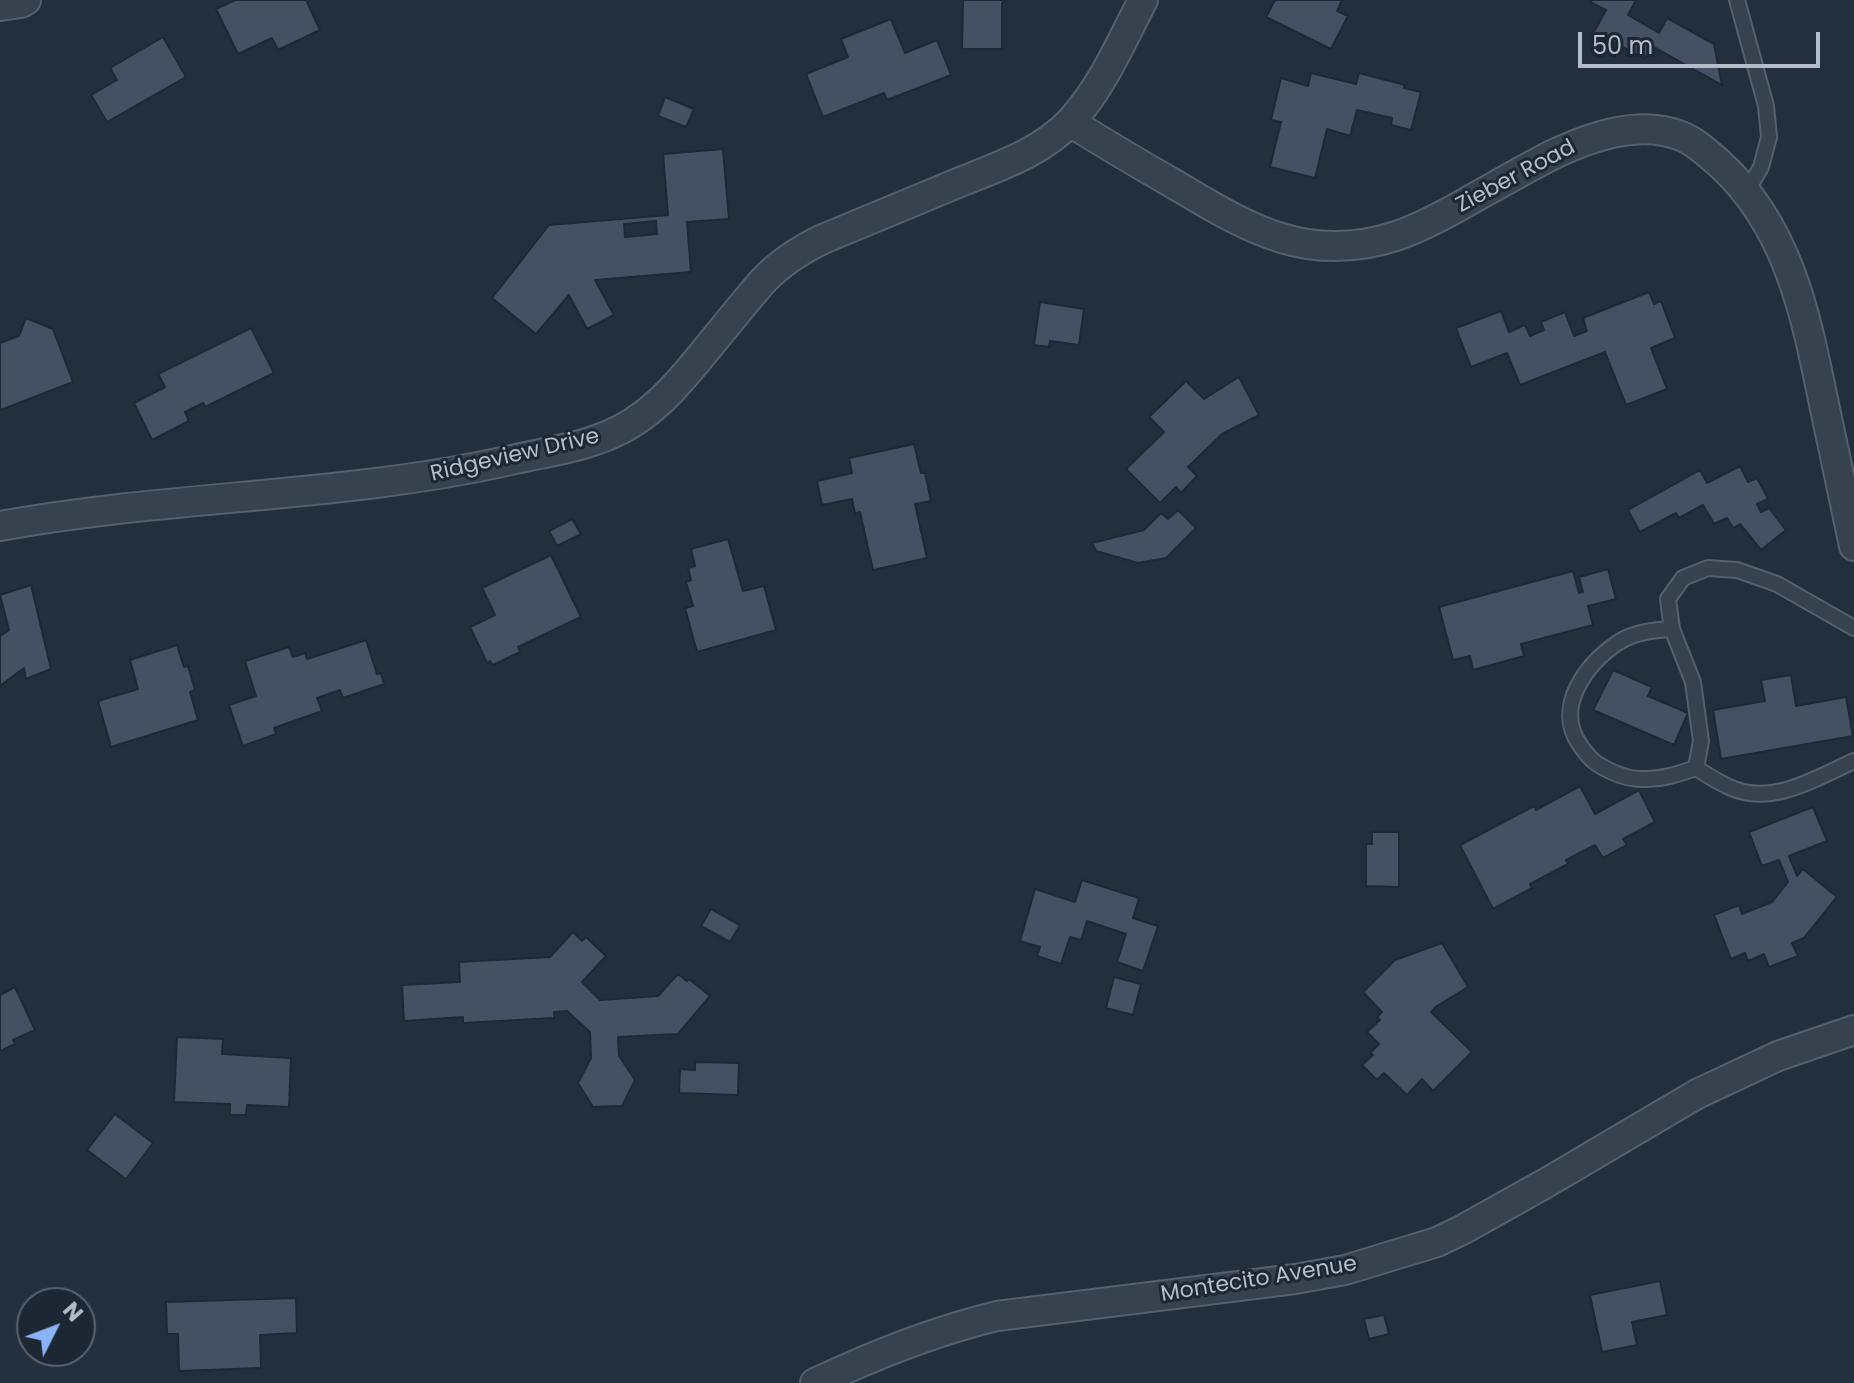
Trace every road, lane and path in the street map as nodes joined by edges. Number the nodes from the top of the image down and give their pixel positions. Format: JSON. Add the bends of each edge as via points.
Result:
{"nodes":[{"id":1,"x":26,"y":0,"type":"edge"},
{"id":2,"x":1143,"y":0,"type":"edge"},
{"id":3,"x":1737,"y":0,"type":"edge"},
{"id":4,"x":0,"y":6,"type":"edge"},
{"id":5,"x":1070,"y":122,"type":"junction"},
{"id":6,"x":1747,"y":191,"type":"junction"},
{"id":7,"x":0,"y":526,"type":"edge"},
{"id":8,"x":1854,"y":546,"type":"edge"},
{"id":9,"x":1854,"y":628,"type":"edge"},
{"id":10,"x":1672,"y":629,"type":"junction"},
{"id":11,"x":1854,"y":761,"type":"edge"},
{"id":12,"x":1696,"y":768,"type":"junction"},
{"id":13,"x":1854,"y":1030,"type":"edge"},
{"id":14,"x":855,"y":1376,"type":"edge"},
{"id":15,"x":815,"y":1383,"type":"edge"}],
"edges":[{"from":1,"to":4,"type":"street"},
{"from":2,"to":5,"type":"street","name":"Ridgeview Drive","via":[[1091,97]]},
{"from":3,"to":6,"type":"lane","via":[[1766,106],[1769,137]]},
{"from":5,"to":6,"type":"street","name":"Zieber Road","via":[[1225,215],[1283,240],[1310,245],[1368,244],[1398,235],[1573,145],[1628,130],[1681,136]]},
{"from":5,"to":7,"type":"street","name":"Ridgeview Drive","via":[[1012,161],[795,253],[763,281],[677,386],[613,434],[467,470]]},
{"from":6,"to":8,"type":"street","name":"Zieber Road","via":[[1789,265],[1811,338]]},
{"from":9,"to":10,"type":"lane","via":[[1777,584],[1737,570],[1708,568],[1683,578],[1668,599]]},
{"from":10,"to":12,"type":"lane","via":[[1693,682],[1701,741]]},
{"from":10,"to":12,"type":"lane","via":[[1647,630],[1620,641],[1577,685],[1569,712],[1573,735],[1589,758],[1611,773],[1639,780]]},
{"from":11,"to":12,"type":"lane","via":[[1791,789],[1762,795],[1732,789]]},
{"from":13,"to":14,"type":"street","name":"Montecito Avenue","via":[[1778,1056],[1697,1094],[1437,1242],[1295,1279],[997,1316],[960,1326]]},
{"from":14,"to":15,"type":"street","name":"Montecito Avenue"}]}
